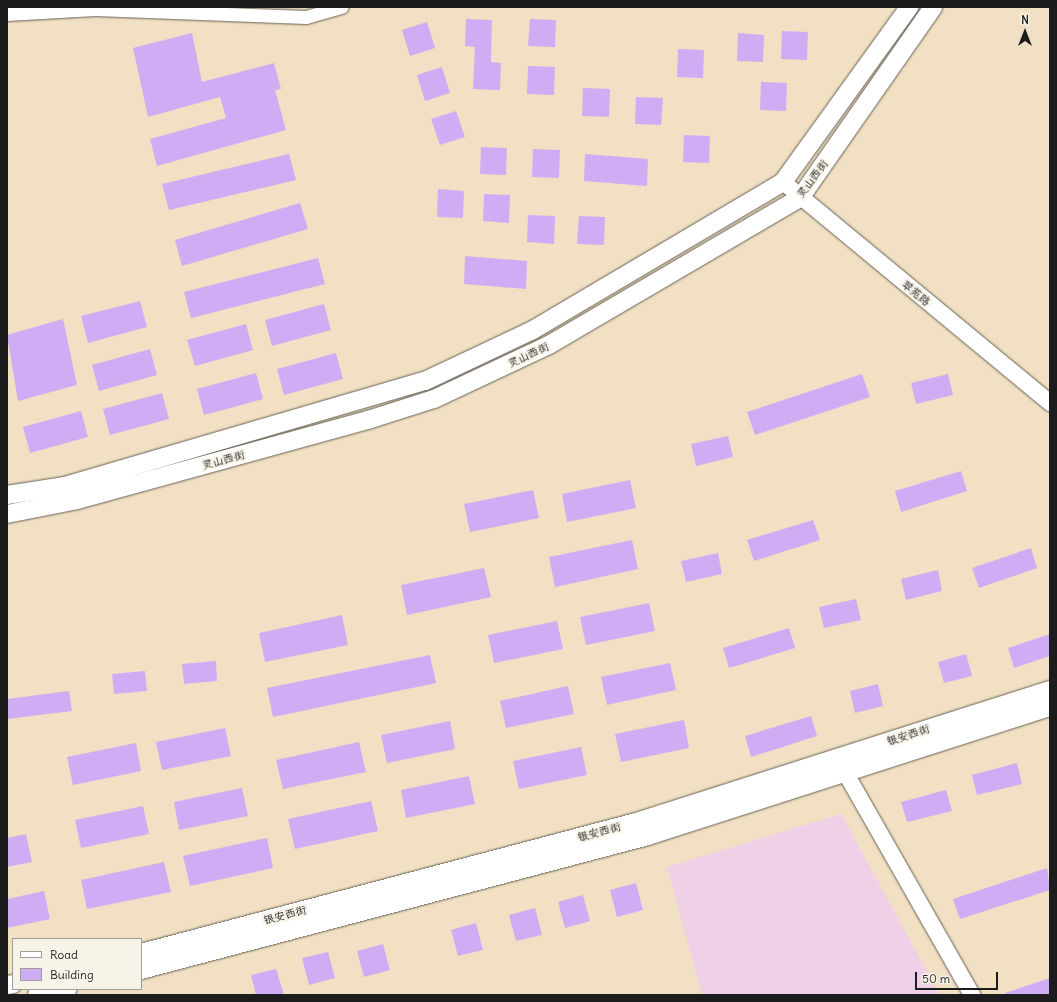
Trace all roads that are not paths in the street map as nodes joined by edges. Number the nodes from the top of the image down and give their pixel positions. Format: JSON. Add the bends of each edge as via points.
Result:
{"nodes":[{"id":1,"x":342,"y":7,"type":"edge"},
{"id":2,"x":909,"y":7,"type":"edge"},
{"id":3,"x":933,"y":7,"type":"edge"},
{"id":4,"x":7,"y":14,"type":"edge"},
{"id":5,"x":784,"y":182,"type":"junction"},
{"id":6,"x":800,"y":198,"type":"junction"},
{"id":7,"x":1050,"y":403,"type":"edge"},
{"id":8,"x":7,"y":496,"type":"edge"},
{"id":9,"x":7,"y":514,"type":"edge"},
{"id":10,"x":1050,"y":690,"type":"edge"},
{"id":11,"x":1050,"y":707,"type":"edge"},
{"id":12,"x":846,"y":772,"type":"junction"},
{"id":13,"x":142,"y":953,"type":"edge"},
{"id":14,"x":142,"y":970,"type":"edge"},
{"id":15,"x":62,"y":990,"type":"edge"},
{"id":16,"x":37,"y":995,"type":"edge"},
{"id":17,"x":972,"y":995,"type":"edge"}],
"edges":[{"from":1,"to":4,"type":"street","via":[[306,17],[95,9]]},
{"from":2,"to":5,"type":"main road","name":"灵山西街"},
{"from":3,"to":6,"type":"main road","name":"灵山西街"},
{"from":5,"to":6,"type":"street","name":"翠苑路"},
{"from":5,"to":8,"type":"main road","name":"灵山西街","via":[[533,330],[426,381],[65,486]]},
{"from":6,"to":7,"type":"street","name":"翠苑路"},
{"from":6,"to":9,"type":"main road","name":"灵山西街","via":[[549,345],[434,399],[77,500]]},
{"from":10,"to":13,"type":"main road","name":"银安西街","via":[[636,822]]},
{"from":11,"to":12,"type":"main road","name":"银安西街"},
{"from":12,"to":14,"type":"main road","name":"银安西街","via":[[648,836]]},
{"from":12,"to":17,"type":"street"},
{"from":15,"to":16,"type":"main road"}]}
